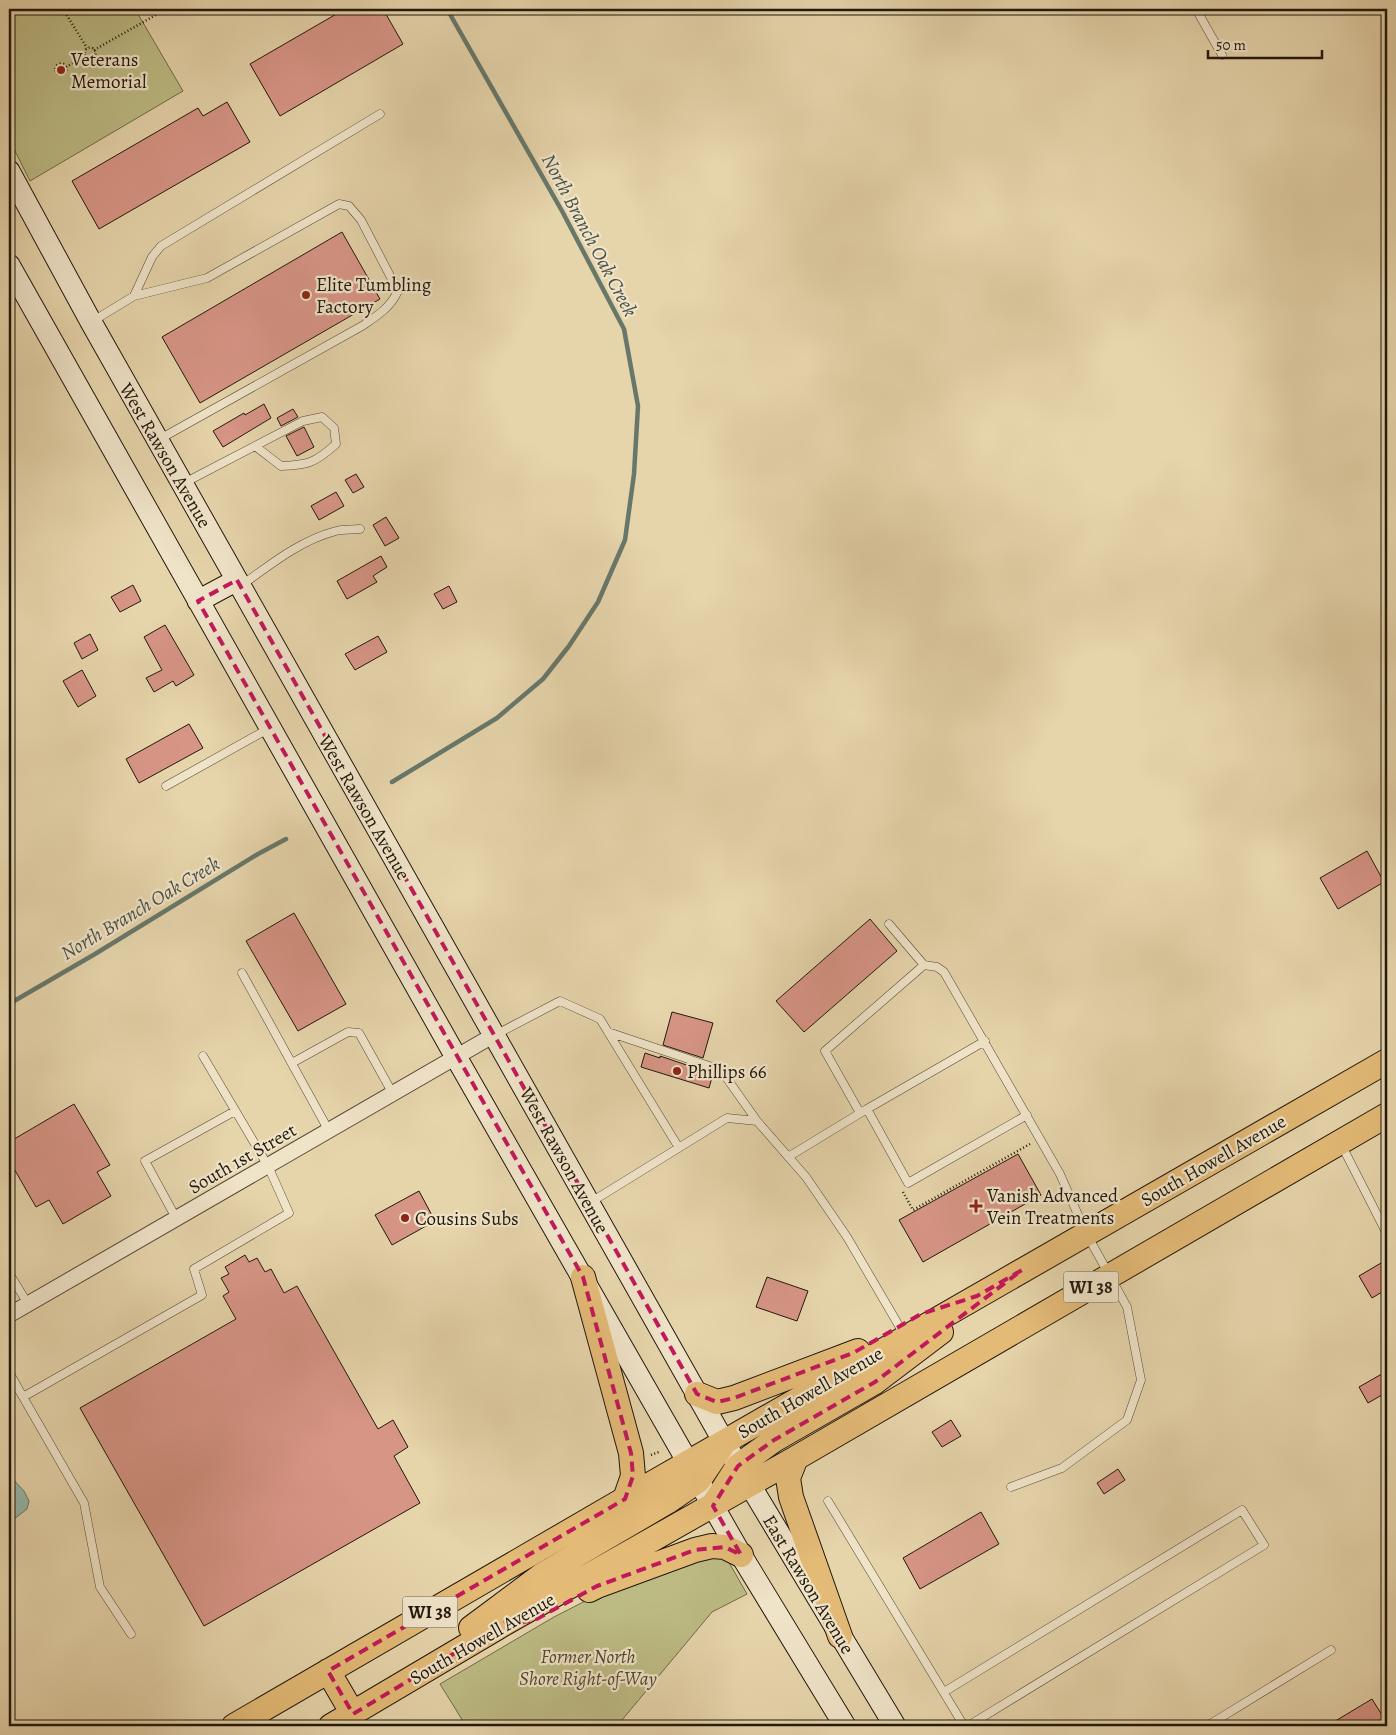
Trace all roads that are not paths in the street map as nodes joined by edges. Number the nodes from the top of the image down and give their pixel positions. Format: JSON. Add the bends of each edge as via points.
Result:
{"nodes":[{"id":1,"x":1196,"y":9,"type":"edge"},
{"id":2,"x":1222,"y":55,"type":"dead end"},
{"id":3,"x":380,"y":114,"type":"dead end"},
{"id":4,"x":9,"y":171,"type":"edge"},
{"id":5,"x":9,"y":265,"type":"edge"},
{"id":6,"x":134,"y":296,"type":"junction"},
{"id":7,"x":91,"y":322,"type":"junction"},
{"id":8,"x":158,"y":440,"type":"junction"},
{"id":9,"x":255,"y":446,"type":"junction"},
{"id":10,"x":182,"y":484,"type":"junction"},
{"id":11,"x":360,"y":529,"type":"dead end"},
{"id":12,"x":239,"y":583,"type":"junction"},
{"id":13,"x":198,"y":601,"type":"junction"},
{"id":14,"x":270,"y":728,"type":"junction"},
{"id":15,"x":166,"y":786,"type":"dead end"},
{"id":16,"x":888,"y":924,"type":"dead end"},
{"id":17,"x":924,"y":965,"type":"junction"},
{"id":18,"x":242,"y":974,"type":"dead end"},
{"id":19,"x":608,"y":1032,"type":"junction"},
{"id":20,"x":494,"y":1035,"type":"junction"},
{"id":21,"x":985,"y":1041,"type":"junction"},
{"id":22,"x":203,"y":1056,"type":"dead end"},
{"id":23,"x":456,"y":1057,"type":"junction"},
{"id":24,"x":1387,"y":1061,"type":"edge"},
{"id":25,"x":292,"y":1063,"type":"junction"},
{"id":26,"x":393,"y":1094,"type":"junction"},
{"id":27,"x":235,"y":1111,"type":"junction"},
{"id":28,"x":864,"y":1111,"type":"junction"},
{"id":29,"x":1387,"y":1115,"type":"edge"},
{"id":30,"x":1027,"y":1116,"type":"junction"},
{"id":31,"x":757,"y":1122,"type":"junction"},
{"id":32,"x":329,"y":1131,"type":"junction"},
{"id":33,"x":1340,"y":1142,"type":"junction"},
{"id":34,"x":679,"y":1148,"type":"junction"},
{"id":35,"x":788,"y":1156,"type":"junction"},
{"id":36,"x":268,"y":1166,"type":"junction"},
{"id":37,"x":589,"y":1203,"type":"junction"},
{"id":38,"x":176,"y":1218,"type":"junction"},
{"id":39,"x":1086,"y":1233,"type":"junction"},
{"id":40,"x":1387,"y":1234,"type":"edge"},
{"id":41,"x":1022,"y":1270,"type":"junction"},
{"id":42,"x":9,"y":1273,"type":"edge"},
{"id":43,"x":1110,"y":1276,"type":"junction"},
{"id":44,"x":583,"y":1277,"type":"junction"},
{"id":45,"x":28,"y":1304,"type":"junction"},
{"id":46,"x":9,"y":1315,"type":"edge"},
{"id":47,"x":903,"y":1332,"type":"junction"},
{"id":48,"x":9,"y":1372,"type":"edge"},
{"id":49,"x":697,"y":1394,"type":"junction"},
{"id":50,"x":23,"y":1397,"type":"junction"},
{"id":51,"x":724,"y":1442,"type":"junction"},
{"id":52,"x":796,"y":1458,"type":"junction"},
{"id":53,"x":694,"y":1471,"type":"junction"},
{"id":54,"x":743,"y":1475,"type":"junction"},
{"id":55,"x":1011,"y":1487,"type":"dead end"},
{"id":56,"x":626,"y":1498,"type":"junction"},
{"id":57,"x":828,"y":1501,"type":"dead end"},
{"id":58,"x":713,"y":1506,"type":"junction"},
{"id":59,"x":741,"y":1555,"type":"junction"},
{"id":60,"x":505,"y":1623,"type":"junction"},
{"id":61,"x":131,"y":1634,"type":"dead end"},
{"id":62,"x":840,"y":1636,"type":"junction"},
{"id":63,"x":1331,"y":1650,"type":"dead end"},
{"id":64,"x":328,"y":1671,"type":"junction"},
{"id":65,"x":422,"y":1673,"type":"junction"},
{"id":66,"x":944,"y":1692,"type":"junction"},
{"id":67,"x":354,"y":1714,"type":"junction"},
{"id":68,"x":234,"y":1726,"type":"edge"},
{"id":69,"x":331,"y":1726,"type":"edge"},
{"id":70,"x":845,"y":1726,"type":"edge"},
{"id":71,"x":895,"y":1726,"type":"edge"},
{"id":72,"x":964,"y":1726,"type":"edge"},
{"id":73,"x":968,"y":1726,"type":"edge"},
{"id":74,"x":1207,"y":1726,"type":"edge"}],
"edges":[{"from":1,"to":2,"type":"lane"},
{"from":3,"to":6,"type":"lane","via":[[161,246],[152,257]]},
{"from":4,"to":7,"type":"main road","name":"West Rawson Avenue"},
{"from":5,"to":13,"type":"main road"},
{"from":6,"to":7,"type":"lane"},
{"from":6,"to":8,"type":"lane","via":[[207,278],[339,204],[349,206],[361,220],[398,291],[384,312],[362,326]]},
{"from":7,"to":8,"type":"main road","name":"West Rawson Avenue"},
{"from":8,"to":10,"type":"main road","name":"West Rawson Avenue"},
{"from":9,"to":9,"type":"lane","via":[[303,422],[322,417],[334,428],[336,444],[321,458],[302,465],[281,466]]},
{"from":9,"to":10,"type":"lane"},
{"from":10,"to":12,"type":"main road","name":"West Rawson Avenue"},
{"from":11,"to":12,"type":"lane","via":[[313,538]]},
{"from":12,"to":13,"type":"main road"},
{"from":12,"to":20,"type":"main road","name":"West Rawson Avenue"},
{"from":13,"to":14,"type":"main road"},
{"from":14,"to":15,"type":"lane"},
{"from":14,"to":23,"type":"main road"},
{"from":16,"to":17,"type":"lane"},
{"from":17,"to":21,"type":"lane","via":[[944,972]]},
{"from":17,"to":28,"type":"lane","via":[[825,1051]]},
{"from":18,"to":25,"type":"lane"},
{"from":19,"to":20,"type":"lane","via":[[600,1019],[560,1001]]},
{"from":19,"to":31,"type":"lane","via":[[721,1070]]},
{"from":19,"to":34,"type":"lane"},
{"from":20,"to":23,"type":"street","name":"South 1st Street"},
{"from":20,"to":37,"type":"main road","name":"West Rawson Avenue"},
{"from":21,"to":28,"type":"lane"},
{"from":21,"to":30,"type":"lane"},
{"from":22,"to":27,"type":"lane"},
{"from":23,"to":26,"type":"street","name":"South 1st Street"},
{"from":23,"to":44,"type":"main road"},
{"from":24,"to":39,"type":"main road","name":"South Howell Avenue","number":"WI 38"},
{"from":25,"to":26,"type":"lane","via":[[348,1032],[359,1033]]},
{"from":25,"to":32,"type":"lane"},
{"from":26,"to":32,"type":"street","name":"South 1st Street"},
{"from":27,"to":36,"type":"lane"},
{"from":27,"to":38,"type":"lane","via":[[145,1161]]},
{"from":28,"to":30,"type":"lane","via":[[908,1183]]},
{"from":28,"to":35,"type":"lane"},
{"from":29,"to":33,"type":"main road","name":"South Howell Avenue","number":"WI 38"},
{"from":30,"to":39,"type":"lane","via":[[1060,1174]]},
{"from":31,"to":34,"type":"lane","via":[[727,1118]]},
{"from":31,"to":35,"type":"lane"},
{"from":32,"to":36,"type":"street","name":"South 1st Street"},
{"from":33,"to":40,"type":"lane"},
{"from":33,"to":43,"type":"main road","name":"South Howell Avenue","number":"WI 38"},
{"from":34,"to":37,"type":"lane"},
{"from":35,"to":47,"type":"lane","via":[[806,1176],[847,1237]]},
{"from":36,"to":38,"type":"street","name":"South 1st Street"},
{"from":36,"to":50,"type":"lane","via":[[289,1213],[194,1269],[202,1296]]},
{"from":37,"to":49,"type":"main road","name":"West Rawson Avenue"},
{"from":38,"to":45,"type":"street","name":"South 1st Street"},
{"from":39,"to":41,"type":"main road","name":"South Howell Avenue","number":"WI 38"},
{"from":39,"to":43,"type":"lane"},
{"from":41,"to":47,"type":"main road","name":"South Howell Avenue","number":"WI 38","via":[[977,1296],[921,1314]]},
{"from":41,"to":54,"type":"main road","via":[[875,1382],[774,1440]]},
{"from":42,"to":45,"type":"lane"},
{"from":43,"to":52,"type":"main road","name":"South Howell Avenue","number":"WI 38"},
{"from":43,"to":55,"type":"lane","via":[[1127,1307],[1141,1380],[1127,1420],[1062,1468]]},
{"from":44,"to":53,"type":"main road"},
{"from":44,"to":56,"type":"main road","via":[[631,1453],[633,1476]]},
{"from":45,"to":46,"type":"street","name":"South 1st Street"},
{"from":47,"to":49,"type":"main road","via":[[734,1398],[717,1402]]},
{"from":47,"to":51,"type":"main road","name":"South Howell Avenue","number":"WI 38"},
{"from":48,"to":50,"type":"lane"},
{"from":49,"to":51,"type":"main road","name":"West Rawson Avenue"},
{"from":50,"to":61,"type":"lane","via":[[84,1503],[100,1587]]},
{"from":51,"to":53,"type":"main road","name":"South Howell Avenue","number":"WI 38"},
{"from":51,"to":54,"type":"main road","name":"East Rawson Avenue"},
{"from":52,"to":54,"type":"main road","name":"South Howell Avenue","number":"WI 38"},
{"from":52,"to":62,"type":"main road","via":[[788,1478],[791,1497]]},
{"from":53,"to":56,"type":"main road","name":"South Howell Avenue","number":"WI 38"},
{"from":53,"to":58,"type":"main road"},
{"from":53,"to":65,"type":"main road","via":[[667,1502],[542,1575],[457,1639]]},
{"from":54,"to":58,"type":"main road","name":"South Howell Avenue","number":"WI 38"},
{"from":54,"to":62,"type":"main road","name":"East Rawson Avenue"},
{"from":56,"to":64,"type":"main road","name":"South Howell Avenue","number":"WI 38"},
{"from":57,"to":66,"type":"lane"},
{"from":58,"to":59,"type":"main road"},
{"from":58,"to":60,"type":"main road","name":"South Howell Avenue","number":"WI 38"},
{"from":59,"to":60,"type":"main road","via":[[725,1547],[695,1550],[597,1586],[533,1621]]},
{"from":59,"to":70,"type":"main road"},
{"from":60,"to":65,"type":"main road","name":"South Howell Avenue","number":"WI 38"},
{"from":62,"to":71,"type":"main road","name":"East Rawson Avenue"},
{"from":63,"to":74,"type":"lane"},
{"from":64,"to":67,"type":"main road"},
{"from":64,"to":68,"type":"main road","name":"South Howell Avenue","number":"WI 38"},
{"from":65,"to":67,"type":"main road","name":"South Howell Avenue","number":"WI 38"},
{"from":66,"to":72,"type":"lane"},
{"from":66,"to":73,"type":"lane","via":[[1242,1510],[1264,1545]]},
{"from":67,"to":69,"type":"main road","name":"South Howell Avenue","number":"WI 38"}]}
